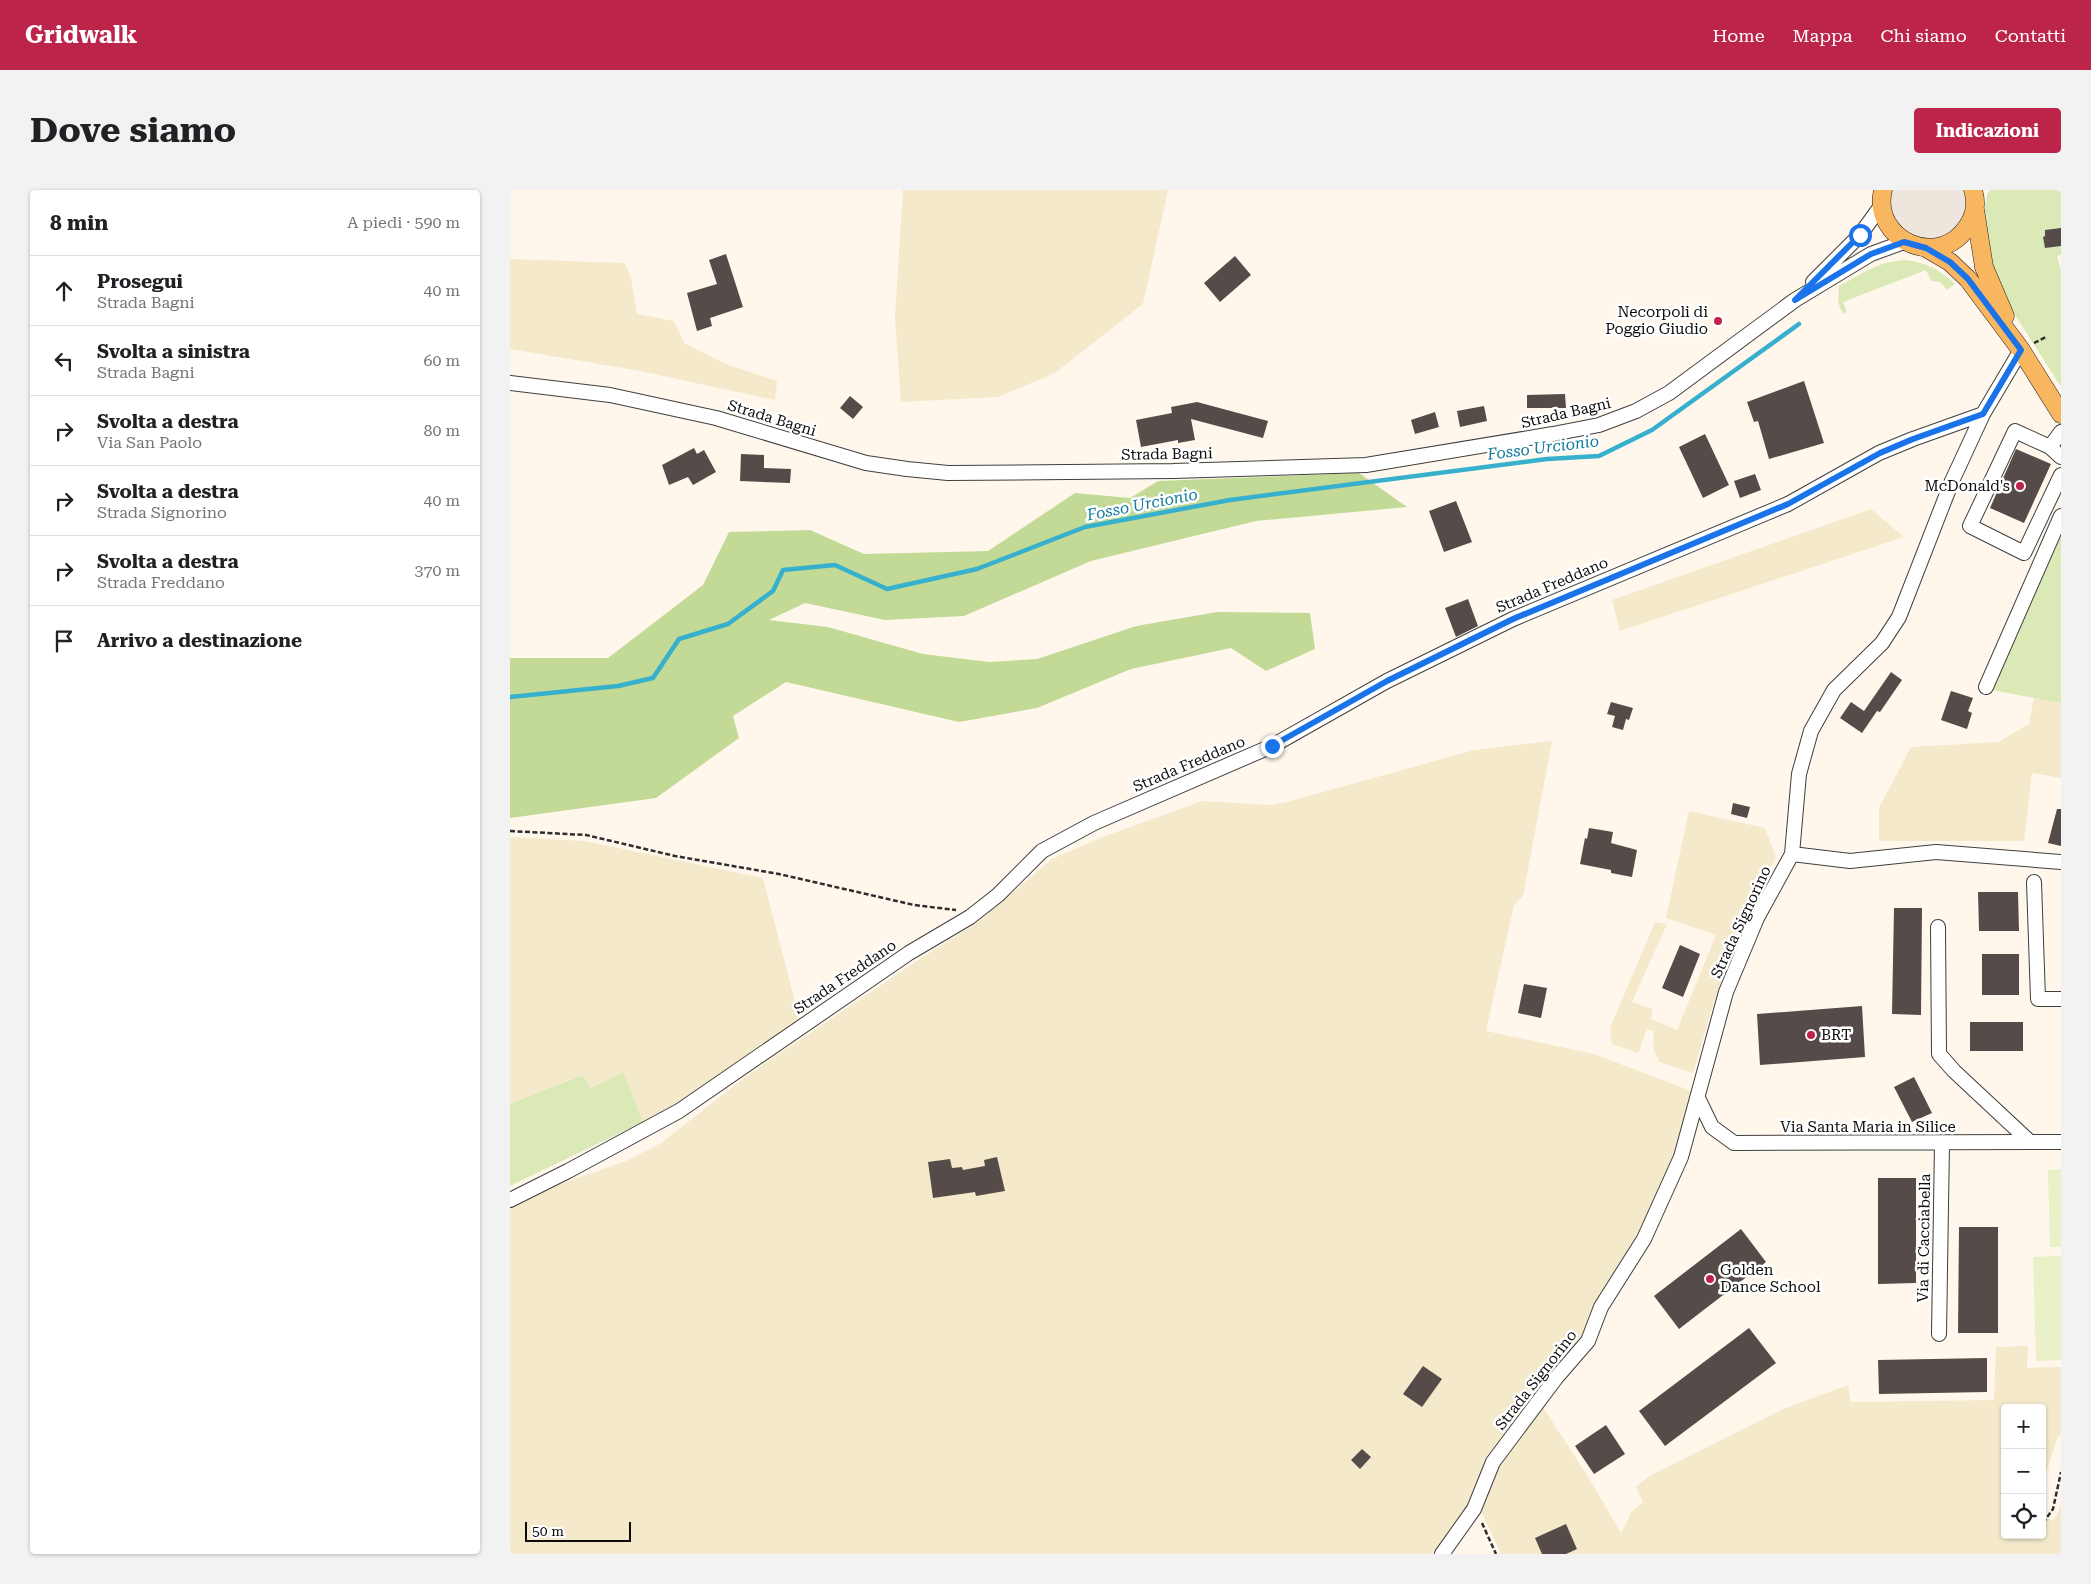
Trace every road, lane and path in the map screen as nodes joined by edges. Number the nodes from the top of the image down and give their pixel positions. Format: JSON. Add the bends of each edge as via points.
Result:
{"nodes":[{"id":1,"x":1975,"y":197,"type":"edge"},
{"id":2,"x":1882,"y":198,"type":"edge"},
{"id":3,"x":1904,"y":242,"type":"junction"},
{"id":4,"x":1926,"y":248,"type":"junction"},
{"id":5,"x":1795,"y":300,"type":"junction"},
{"id":6,"x":2046,"y":337,"type":"dead end"},
{"id":7,"x":2028,"y":346,"type":"junction"},
{"id":8,"x":510,"y":382,"type":"edge"},
{"id":9,"x":1983,"y":414,"type":"junction"},
{"id":10,"x":2061,"y":414,"type":"edge"},
{"id":11,"x":2061,"y":432,"type":"edge"},
{"id":12,"x":2050,"y":446,"type":"junction"},
{"id":13,"x":2061,"y":457,"type":"edge"},
{"id":14,"x":2061,"y":476,"type":"edge"},
{"id":15,"x":2061,"y":516,"type":"edge"},
{"id":16,"x":1986,"y":687,"type":"dead end"},
{"id":17,"x":510,"y":831,"type":"edge"},
{"id":18,"x":1792,"y":854,"type":"junction"},
{"id":19,"x":2061,"y":862,"type":"edge"},
{"id":20,"x":2034,"y":882,"type":"dead end"},
{"id":21,"x":970,"y":917,"type":"junction"},
{"id":22,"x":1938,"y":927,"type":"dead end"},
{"id":23,"x":2061,"y":999,"type":"edge"},
{"id":24,"x":1698,"y":1098,"type":"junction"},
{"id":25,"x":2030,"y":1142,"type":"junction"},
{"id":26,"x":2061,"y":1142,"type":"edge"},
{"id":27,"x":1942,"y":1143,"type":"junction"},
{"id":28,"x":510,"y":1200,"type":"edge"},
{"id":29,"x":1939,"y":1334,"type":"dead end"},
{"id":30,"x":2061,"y":1472,"type":"edge"},
{"id":31,"x":1474,"y":1508,"type":"junction"},
{"id":32,"x":2046,"y":1519,"type":"edge"},
{"id":33,"x":1442,"y":1554,"type":"edge"},
{"id":34,"x":1496,"y":1554,"type":"edge"}],
"edges":[{"from":1,"to":4,"type":"main road","via":[[1969,224],[1957,238],[1939,247]]},
{"from":1,"to":7,"type":"main road","via":[[1984,267]]},
{"from":2,"to":3,"type":"main road","via":[[1888,225]]},
{"from":2,"to":5,"type":"street","name":"Strada Bagni","via":[[1860,235]]},
{"from":3,"to":4,"type":"main road"},
{"from":3,"to":5,"type":"street","name":"Strada Bagni","via":[[1871,254]]},
{"from":4,"to":7,"type":"main road","via":[[1950,262],[1968,279]]},
{"from":5,"to":8,"type":"street","name":"Strada Bagni","via":[[1669,392],[1636,412],[1599,425],[1366,465],[948,473],[866,463],[697,414],[610,395]]},
{"from":6,"to":7,"type":"path"},
{"from":7,"to":9,"type":"street","name":"Strada Signorino"},
{"from":7,"to":10,"type":"main road"},
{"from":9,"to":18,"type":"street","name":"Strada Signorino","via":[[1952,481],[1899,617],[1882,643],[1834,690],[1811,731],[1800,774]]},
{"from":9,"to":21,"type":"street","name":"Strada Freddano","via":[[1880,453],[1788,504],[1513,619],[1387,681],[1272,746],[1094,823],[1042,851],[998,895]]},
{"from":11,"to":12,"type":"street"},
{"from":12,"to":13,"type":"street"},
{"from":12,"to":14,"type":"street","via":[[2015,431],[1970,526],[2024,553]]},
{"from":15,"to":16,"type":"street"},
{"from":17,"to":21,"type":"path","via":[[586,835],[914,905],[960,910]]},
{"from":18,"to":19,"type":"street","via":[[1850,861],[1936,852]]},
{"from":18,"to":24,"type":"street","name":"Strada Signorino","via":[[1757,918],[1726,992]]},
{"from":20,"to":23,"type":"street","via":[[2038,999]]},
{"from":21,"to":28,"type":"street","name":"Strada Freddano","via":[[909,953],[679,1111]]},
{"from":22,"to":25,"type":"street","via":[[1939,1054]]},
{"from":24,"to":27,"type":"street","name":"Via Santa Maria in Silice","via":[[1712,1126],[1734,1143]]},
{"from":24,"to":31,"type":"street","name":"Strada Signorino","via":[[1681,1157],[1644,1240],[1601,1308],[1588,1341],[1493,1462]]},
{"from":25,"to":26,"type":"street","name":"Via Santa Maria in Silice"},
{"from":25,"to":27,"type":"street","name":"Via Santa Maria in Silice"},
{"from":27,"to":29,"type":"street","name":"Via di Cacciabella"},
{"from":30,"to":32,"type":"path","via":[[2053,1509]]},
{"from":31,"to":33,"type":"street","name":"Strada Signorino"},
{"from":31,"to":34,"type":"path"}]}
